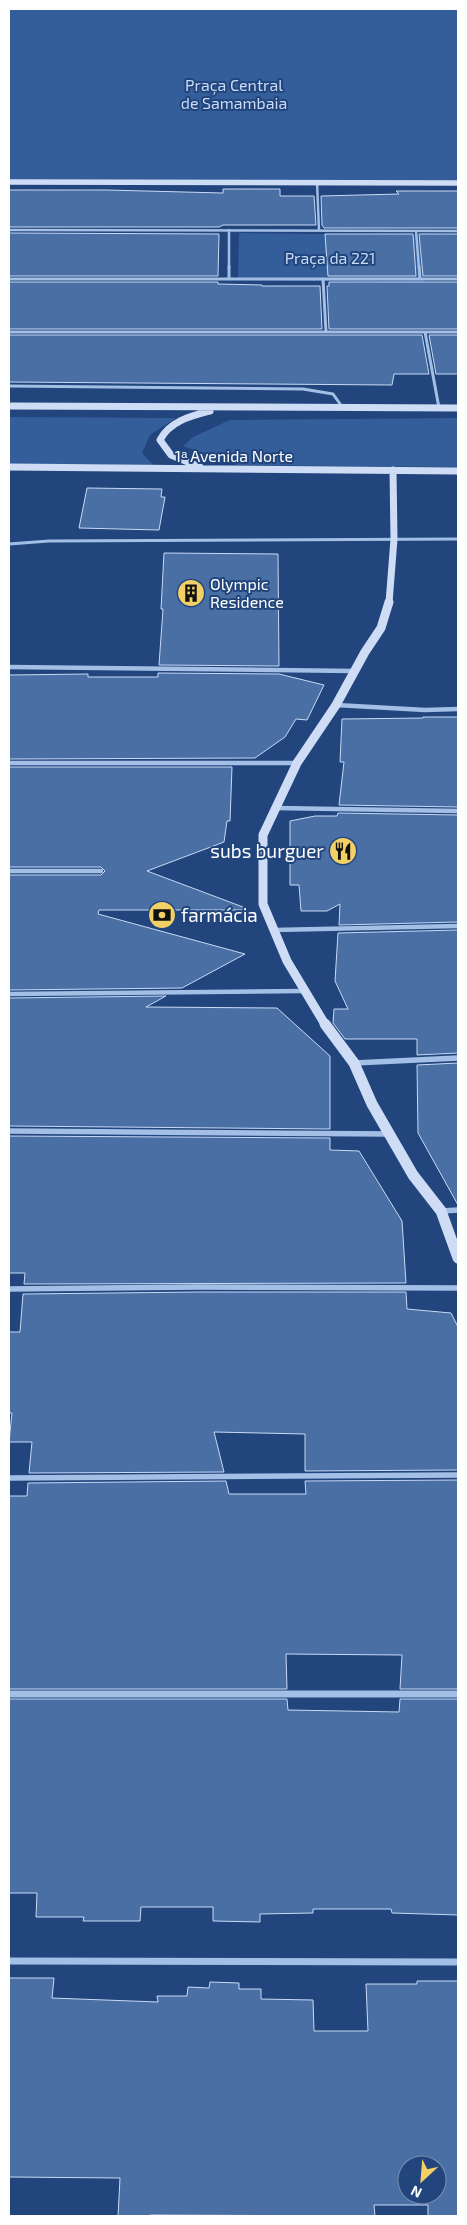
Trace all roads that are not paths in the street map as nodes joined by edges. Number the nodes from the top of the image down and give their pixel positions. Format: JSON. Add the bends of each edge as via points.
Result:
{"nodes":[{"id":1,"x":9,"y":182,"type":"edge"},
{"id":2,"x":317,"y":182,"type":"junction"},
{"id":3,"x":458,"y":183,"type":"edge"},
{"id":4,"x":9,"y":230,"type":"edge"},
{"id":5,"x":229,"y":230,"type":"junction"},
{"id":6,"x":319,"y":230,"type":"junction"},
{"id":7,"x":416,"y":231,"type":"junction"},
{"id":8,"x":458,"y":231,"type":"edge"},
{"id":9,"x":9,"y":278,"type":"edge"},
{"id":10,"x":229,"y":279,"type":"junction"},
{"id":11,"x":323,"y":279,"type":"junction"},
{"id":12,"x":420,"y":279,"type":"junction"},
{"id":13,"x":458,"y":279,"type":"edge"},
{"id":14,"x":9,"y":332,"type":"edge"},
{"id":15,"x":326,"y":332,"type":"junction"},
{"id":16,"x":425,"y":332,"type":"junction"},
{"id":17,"x":458,"y":332,"type":"edge"},
{"id":18,"x":9,"y":386,"type":"edge"},
{"id":19,"x":9,"y":406,"type":"edge"},
{"id":20,"x":226,"y":408,"type":"junction"},
{"id":21,"x":343,"y":408,"type":"junction"},
{"id":22,"x":439,"y":408,"type":"junction"},
{"id":23,"x":458,"y":408,"type":"edge"},
{"id":24,"x":9,"y":467,"type":"edge"},
{"id":25,"x":212,"y":470,"type":"junction"},
{"id":26,"x":393,"y":470,"type":"junction"},
{"id":27,"x":458,"y":471,"type":"edge"},
{"id":28,"x":394,"y":539,"type":"junction"},
{"id":29,"x":458,"y":540,"type":"edge"},
{"id":30,"x":9,"y":544,"type":"edge"},
{"id":31,"x":9,"y":667,"type":"edge"},
{"id":32,"x":354,"y":671,"type":"junction"},
{"id":33,"x":336,"y":704,"type":"junction"},
{"id":34,"x":458,"y":709,"type":"edge"},
{"id":35,"x":9,"y":763,"type":"edge"},
{"id":36,"x":297,"y":763,"type":"junction"},
{"id":37,"x":275,"y":808,"type":"junction"},
{"id":38,"x":458,"y":811,"type":"edge"},
{"id":39,"x":9,"y":871,"type":"edge"},
{"id":40,"x":101,"y":871,"type":"dead end"},
{"id":41,"x":458,"y":926,"type":"edge"},
{"id":42,"x":274,"y":930,"type":"junction"},
{"id":43,"x":305,"y":991,"type":"junction"},
{"id":44,"x":9,"y":994,"type":"edge"},
{"id":45,"x":458,"y":1058,"type":"edge"},
{"id":46,"x":354,"y":1063,"type":"junction"},
{"id":47,"x":9,"y":1131,"type":"edge"},
{"id":48,"x":390,"y":1134,"type":"junction"},
{"id":49,"x":458,"y":1210,"type":"edge"},
{"id":50,"x":441,"y":1211,"type":"junction"},
{"id":51,"x":458,"y":1258,"type":"edge"},
{"id":52,"x":458,"y":1288,"type":"edge"},
{"id":53,"x":9,"y":1289,"type":"edge"},
{"id":54,"x":458,"y":1475,"type":"edge"},
{"id":55,"x":9,"y":1478,"type":"edge"},
{"id":56,"x":9,"y":1694,"type":"edge"},
{"id":57,"x":458,"y":1694,"type":"edge"},
{"id":58,"x":9,"y":1961,"type":"edge"},
{"id":59,"x":458,"y":1962,"type":"edge"}],
"edges":[{"from":1,"to":2,"type":"street"},
{"from":2,"to":3,"type":"street"},
{"from":2,"to":6,"type":"street"},
{"from":4,"to":5,"type":"street"},
{"from":5,"to":6,"type":"street"},
{"from":5,"to":10,"type":"street"},
{"from":6,"to":7,"type":"street"},
{"from":7,"to":8,"type":"street"},
{"from":7,"to":12,"type":"street"},
{"from":9,"to":10,"type":"street"},
{"from":10,"to":11,"type":"street"},
{"from":11,"to":12,"type":"street"},
{"from":11,"to":15,"type":"street"},
{"from":12,"to":13,"type":"street"},
{"from":14,"to":15,"type":"street"},
{"from":15,"to":16,"type":"street"},
{"from":16,"to":17,"type":"street"},
{"from":16,"to":22,"type":"street"},
{"from":18,"to":21,"type":"street","via":[[303,389],[333,394]]},
{"from":19,"to":20,"type":"street"},
{"from":20,"to":21,"type":"street"},
{"from":20,"to":25,"type":"street","via":[[184,420],[166,431],[160,440],[174,456]]},
{"from":21,"to":22,"type":"street"},
{"from":22,"to":23,"type":"street"},
{"from":24,"to":25,"type":"street","name":"1ᵃ Avenida Norte"},
{"from":25,"to":26,"type":"street","name":"1ᵃ Avenida Norte"},
{"from":26,"to":27,"type":"street","name":"1ᵃ Avenida Norte"},
{"from":26,"to":28,"type":"street"},
{"from":28,"to":29,"type":"street"},
{"from":28,"to":30,"type":"street","via":[[49,540]]},
{"from":28,"to":32,"type":"street","via":[[389,603],[381,628]]},
{"from":31,"to":32,"type":"street"},
{"from":32,"to":33,"type":"street"},
{"from":33,"to":34,"type":"street"},
{"from":33,"to":36,"type":"street"},
{"from":35,"to":36,"type":"street"},
{"from":36,"to":37,"type":"street"},
{"from":37,"to":38,"type":"street"},
{"from":37,"to":42,"type":"street","via":[[263,835],[263,904]]},
{"from":39,"to":40,"type":"street"},
{"from":41,"to":42,"type":"street"},
{"from":42,"to":43,"type":"street"},
{"from":43,"to":44,"type":"street"},
{"from":43,"to":46,"type":"street"},
{"from":45,"to":46,"type":"street"},
{"from":46,"to":48,"type":"street"},
{"from":47,"to":48,"type":"street"},
{"from":48,"to":50,"type":"street","via":[[413,1175]]},
{"from":49,"to":50,"type":"street"},
{"from":50,"to":51,"type":"street"},
{"from":52,"to":53,"type":"street"},
{"from":54,"to":55,"type":"street"},
{"from":56,"to":57,"type":"street"},
{"from":58,"to":59,"type":"street"}]}
